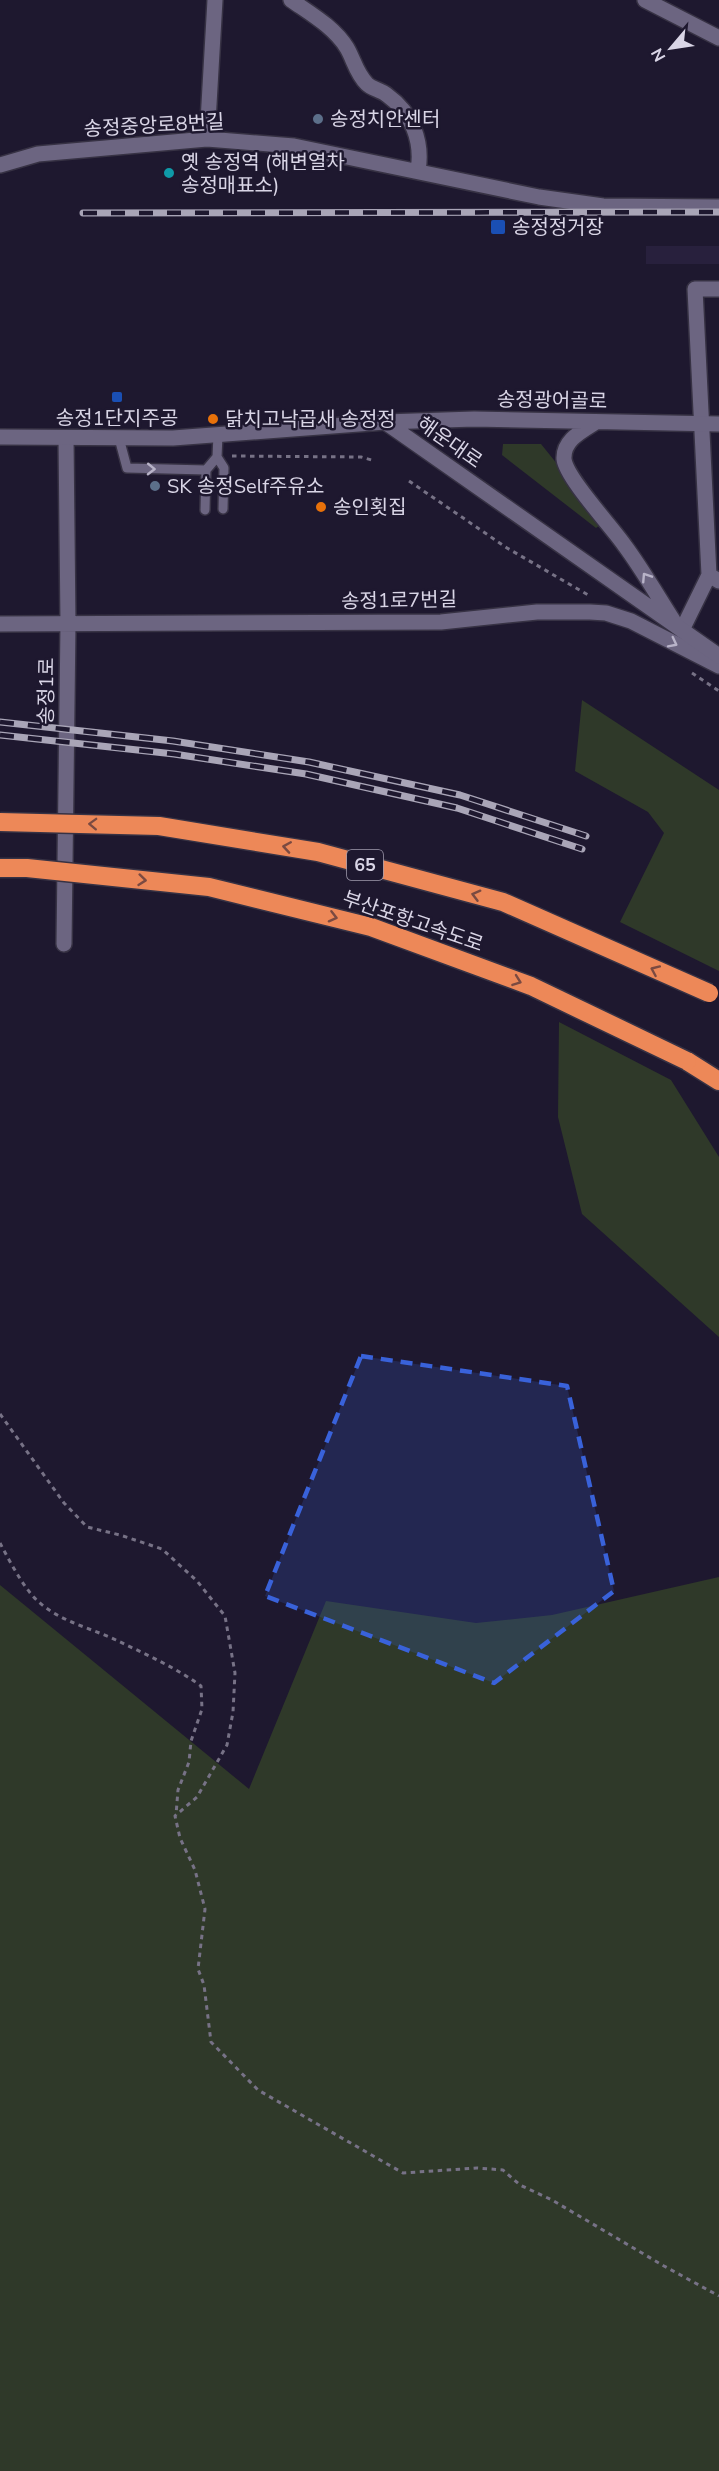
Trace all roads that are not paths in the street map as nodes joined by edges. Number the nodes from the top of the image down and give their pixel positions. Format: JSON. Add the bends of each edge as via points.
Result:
{"nodes":[{"id":1,"x":215,"y":0,"type":"edge"},
{"id":2,"x":291,"y":0,"type":"edge"},
{"id":3,"x":645,"y":0,"type":"edge"},
{"id":4,"x":719,"y":38,"type":"edge"},
{"id":5,"x":207,"y":139,"type":"junction"},
{"id":6,"x":0,"y":165,"type":"edge"},
{"id":7,"x":418,"y":171,"type":"junction"},
{"id":8,"x":719,"y":207,"type":"edge"},
{"id":9,"x":719,"y":289,"type":"edge"},
{"id":10,"x":596,"y":422,"type":"junction"},
{"id":11,"x":385,"y":423,"type":"junction"},
{"id":12,"x":702,"y":424,"type":"junction"},
{"id":13,"x":719,"y":424,"type":"edge"},
{"id":14,"x":218,"y":435,"type":"junction"},
{"id":15,"x":0,"y":437,"type":"edge"},
{"id":16,"x":66,"y":438,"type":"junction"},
{"id":17,"x":119,"y":438,"type":"junction"},
{"id":18,"x":217,"y":457,"type":"junction"},
{"id":19,"x":206,"y":470,"type":"junction"},
{"id":20,"x":223,"y":509,"type":"dead end"},
{"id":21,"x":205,"y":510,"type":"dead end"},
{"id":22,"x":714,"y":578,"type":"edge"},
{"id":23,"x":0,"y":624,"type":"edge"},
{"id":24,"x":68,"y":624,"type":"junction"},
{"id":25,"x":680,"y":628,"type":"junction"},
{"id":26,"x":719,"y":656,"type":"edge"},
{"id":27,"x":719,"y":666,"type":"edge"},
{"id":28,"x":0,"y":822,"type":"edge"},
{"id":29,"x":0,"y":868,"type":"edge"},
{"id":30,"x":64,"y":944,"type":"dead end"},
{"id":31,"x":714,"y":996,"type":"edge"},
{"id":32,"x":719,"y":1081,"type":"edge"}],
"edges":[{"from":1,"to":5,"type":"street"},
{"from":2,"to":7,"type":"street","via":[[336,33],[368,85],[386,94],[408,115],[418,141]]},
{"from":3,"to":4,"type":"street"},
{"from":5,"to":6,"type":"street","name":"송정중앙로8번길","via":[[38,154]]},
{"from":5,"to":7,"type":"street","name":"송정중앙로8번길","via":[[294,146]]},
{"from":7,"to":8,"type":"street","name":"송정중앙로8번길","via":[[539,197],[603,206]]},
{"from":9,"to":12,"type":"street","via":[[695,289]]},
{"from":10,"to":11,"type":"street","name":"송정광어골로"},
{"from":10,"to":12,"type":"street","name":"송정광어골로"},
{"from":25,"to":10,"type":"street","one_way":true,"via":[[568,470],[564,459],[567,446],[573,437]]},
{"from":11,"to":14,"type":"street","name":"해운대로"},
{"from":11,"to":25,"type":"street","name":"해운대로"},
{"from":12,"to":13,"type":"street","name":"송정광어골로"},
{"from":12,"to":22,"type":"street"},
{"from":14,"to":17,"type":"street","name":"해운대로"},
{"from":14,"to":18,"type":"lane"},
{"from":15,"to":16,"type":"street","name":"해운대로"},
{"from":16,"to":17,"type":"street","name":"해운대로"},
{"from":16,"to":24,"type":"street","name":"송정1로"},
{"from":17,"to":19,"type":"lane","one_way":true,"via":[[127,468]]},
{"from":18,"to":19,"type":"lane"},
{"from":18,"to":20,"type":"lane","via":[[224,468]]},
{"from":19,"to":21,"type":"lane"},
{"from":22,"to":25,"type":"street"},
{"from":23,"to":24,"type":"street","name":"송정1로7번길"},
{"from":24,"to":27,"type":"street","name":"송정1로7번길","one_way":true,"via":[[441,622],[537,612],[606,613],[631,621]]},
{"from":24,"to":30,"type":"street","name":"송정1로"},
{"from":25,"to":26,"type":"street","name":"해운대로"},
{"from":31,"to":28,"type":"highway","name":"부산포항고속도로","number":"65","one_way":true,"bridge":true,"via":[[503,902],[318,852],[159,826]]},
{"from":29,"to":32,"type":"highway","name":"부산포항고속도로","one_way":true,"bridge":true,"via":[[209,887],[371,927],[531,986]]}]}
